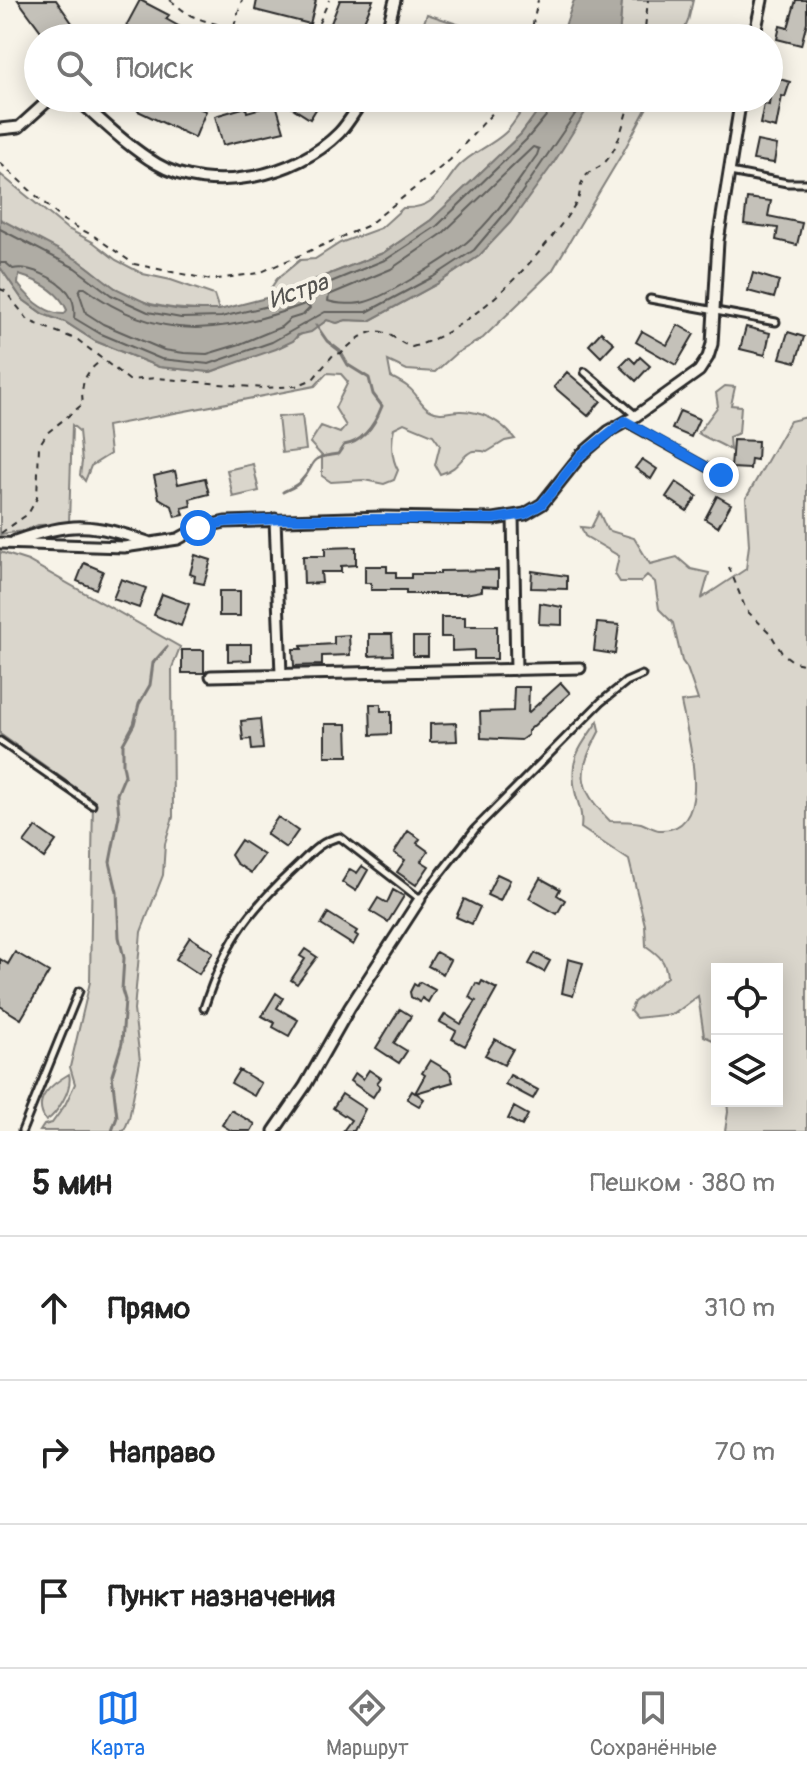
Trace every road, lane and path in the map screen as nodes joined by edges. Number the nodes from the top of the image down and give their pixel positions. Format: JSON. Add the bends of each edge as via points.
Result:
{"nodes":[{"id":1,"x":170,"y":0,"type":"edge"},
{"id":2,"x":242,"y":0,"type":"edge"},
{"id":3,"x":329,"y":0,"type":"edge"},
{"id":4,"x":395,"y":0,"type":"edge"},
{"id":5,"x":538,"y":0,"type":"edge"},
{"id":6,"x":648,"y":0,"type":"edge"},
{"id":7,"x":762,"y":0,"type":"edge"},
{"id":8,"x":215,"y":24,"type":"edge"},
{"id":9,"x":235,"y":24,"type":"edge"},
{"id":10,"x":318,"y":24,"type":"edge"},
{"id":11,"x":389,"y":24,"type":"edge"},
{"id":12,"x":533,"y":24,"type":"edge"},
{"id":13,"x":645,"y":24,"type":"edge"},
{"id":14,"x":757,"y":24,"type":"edge"},
{"id":15,"x":36,"y":112,"type":"edge"},
{"id":16,"x":92,"y":112,"type":"edge"},
{"id":17,"x":354,"y":112,"type":"edge"},
{"id":18,"x":493,"y":112,"type":"edge"},
{"id":19,"x":626,"y":112,"type":"edge"},
{"id":20,"x":739,"y":112,"type":"edge"},
{"id":21,"x":0,"y":129,"type":"edge"},
{"id":22,"x":0,"y":163,"type":"edge"},
{"id":23,"x":730,"y":172,"type":"junction"},
{"id":24,"x":807,"y":183,"type":"edge"},
{"id":25,"x":0,"y":289,"type":"edge"},
{"id":26,"x":650,"y":299,"type":"dead end"},
{"id":27,"x":714,"y":309,"type":"junction"},
{"id":28,"x":776,"y":322,"type":"dead end"},
{"id":29,"x":102,"y":360,"type":"junction"},
{"id":30,"x":585,"y":372,"type":"dead end"},
{"id":31,"x":636,"y":416,"type":"junction"},
{"id":32,"x":625,"y":421,"type":"junction"},
{"id":33,"x":721,"y":475,"type":"dead end"},
{"id":34,"x":513,"y":516,"type":"junction"},
{"id":35,"x":275,"y":519,"type":"junction"},
{"id":36,"x":0,"y":534,"type":"edge"},
{"id":37,"x":4,"y":543,"type":"edge"},
{"id":38,"x":151,"y":543,"type":"junction"},
{"id":39,"x":729,"y":567,"type":"dead end"},
{"id":40,"x":807,"y":665,"type":"edge"},
{"id":41,"x":580,"y":668,"type":"dead end"},
{"id":42,"x":516,"y":670,"type":"junction"},
{"id":43,"x":281,"y":674,"type":"junction"},
{"id":44,"x":642,"y":675,"type":"dead end"},
{"id":45,"x":211,"y":676,"type":"dead end"},
{"id":46,"x":0,"y":741,"type":"edge"},
{"id":47,"x":92,"y":805,"type":"dead end"},
{"id":48,"x":420,"y":899,"type":"junction"},
{"id":49,"x":79,"y":991,"type":"dead end"},
{"id":50,"x":204,"y":1008,"type":"dead end"},
{"id":51,"x":22,"y":1131,"type":"edge"},
{"id":52,"x":274,"y":1131,"type":"edge"}],
"edges":[{"from":1,"to":8,"type":"path"},
{"from":2,"to":9,"type":"path"},
{"from":3,"to":10,"type":"path"},
{"from":4,"to":11,"type":"street"},
{"from":5,"to":12,"type":"path"},
{"from":6,"to":13,"type":"path"},
{"from":7,"to":14,"type":"street"},
{"from":15,"to":21,"type":"street","via":[[19,127]]},
{"from":16,"to":17,"type":"street","via":[[159,166],[207,179],[243,177],[304,160],[340,133]]},
{"from":18,"to":22,"type":"path","via":[[450,160],[367,226],[259,273],[211,280],[134,264],[63,220]]},
{"from":19,"to":29,"type":"path","via":[[613,151],[582,181],[579,199],[554,234],[485,309],[418,346],[374,331],[334,354],[313,379],[263,388],[129,380]]},
{"from":20,"to":23,"type":"street"},
{"from":23,"to":24,"type":"lane"},
{"from":23,"to":27,"type":"street"},
{"from":25,"to":29,"type":"path","via":[[29,321],[78,340]]},
{"from":26,"to":27,"type":"lane"},
{"from":27,"to":28,"type":"lane"},
{"from":27,"to":31,"type":"street","via":[[712,344],[699,371]]},
{"from":29,"to":36,"type":"path","via":[[87,371],[83,404],[39,446],[37,498],[28,514]]},
{"from":30,"to":31,"type":"lane"},
{"from":31,"to":32,"type":"street"},
{"from":32,"to":33,"type":"lane"},
{"from":32,"to":34,"type":"street","via":[[581,455],[542,504]]},
{"from":34,"to":35,"type":"street"},
{"from":34,"to":42,"type":"street"},
{"from":35,"to":38,"type":"street","via":[[225,522]]},
{"from":35,"to":43,"type":"street"},
{"from":37,"to":38,"type":"street"},
{"from":37,"to":38,"type":"street","via":[[84,525]]},
{"from":39,"to":40,"type":"path","via":[[746,610],[782,653]]},
{"from":41,"to":42,"type":"street"},
{"from":42,"to":43,"type":"street"},
{"from":43,"to":45,"type":"street"},
{"from":44,"to":48,"type":"lane","via":[[601,702],[476,828]]},
{"from":46,"to":47,"type":"lane"},
{"from":48,"to":50,"type":"lane","via":[[340,837],[324,841],[259,901],[234,935]]},
{"from":48,"to":52,"type":"street"},
{"from":49,"to":51,"type":"lane"}]}
